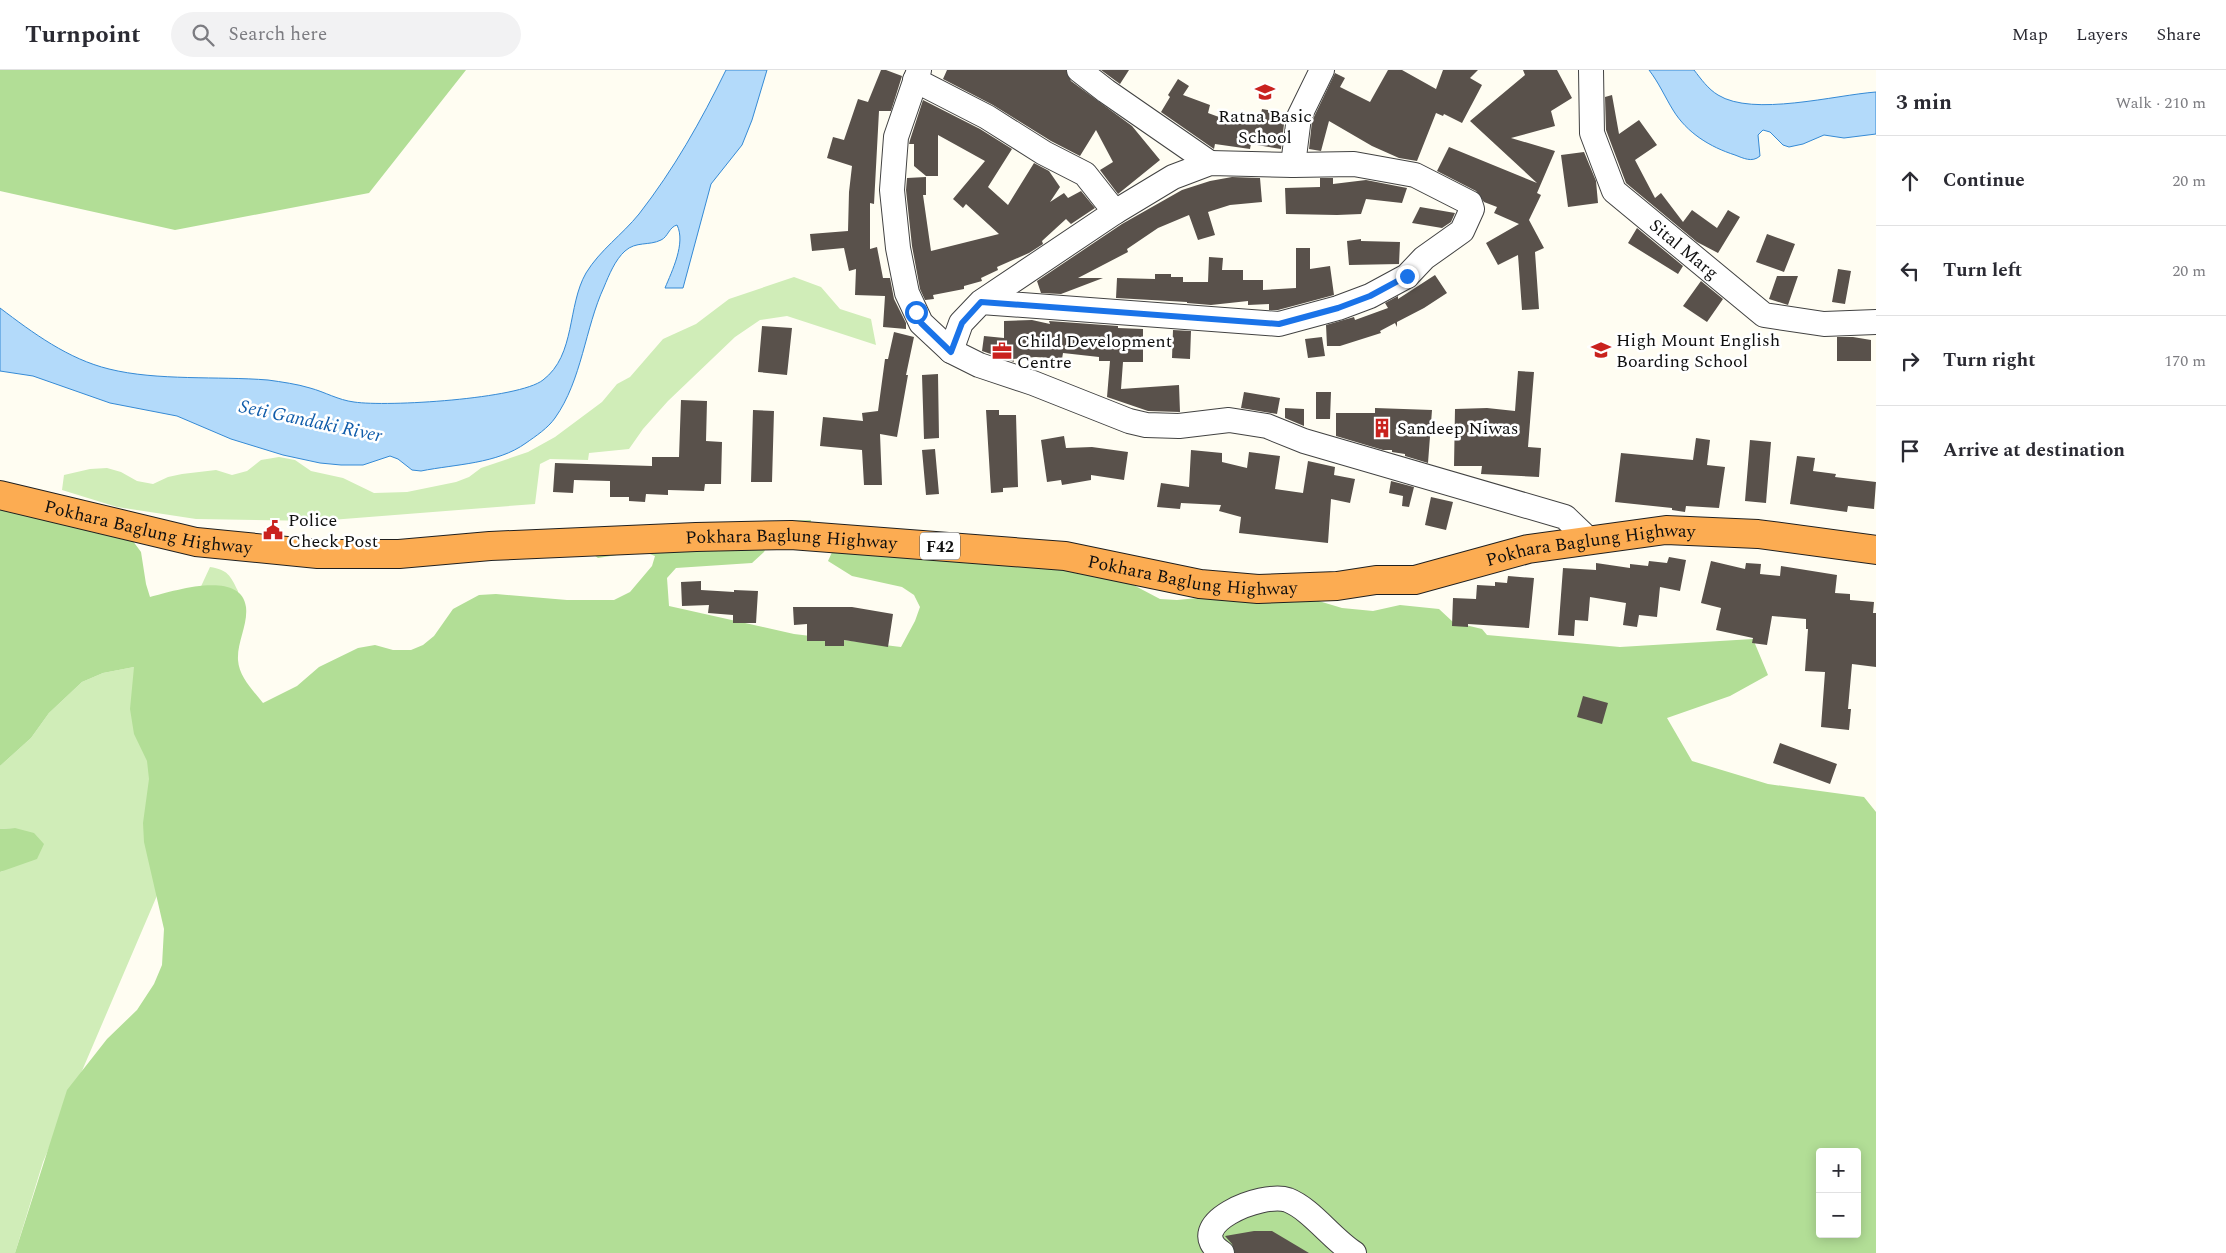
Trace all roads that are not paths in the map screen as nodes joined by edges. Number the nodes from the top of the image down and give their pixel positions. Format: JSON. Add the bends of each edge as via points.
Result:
{"nodes":[{"id":1,"x":1079,"y":70,"type":"edge"},
{"id":2,"x":1322,"y":70,"type":"edge"},
{"id":3,"x":1591,"y":70,"type":"edge"},
{"id":4,"x":917,"y":75,"type":"edge"},
{"id":5,"x":1210,"y":163,"type":"junction"},
{"id":6,"x":1293,"y":166,"type":"junction"},
{"id":7,"x":1115,"y":212,"type":"junction"},
{"id":8,"x":981,"y":302,"type":"junction"},
{"id":9,"x":1876,"y":322,"type":"edge"},
{"id":10,"x":951,"y":352,"type":"junction"},
{"id":11,"x":0,"y":495,"type":"edge"},
{"id":12,"x":1589,"y":540,"type":"junction"},
{"id":13,"x":1876,"y":550,"type":"edge"},
{"id":14,"x":1222,"y":1253,"type":"edge"},
{"id":15,"x":1354,"y":1253,"type":"edge"}],
"edges":[{"from":1,"to":5,"type":"street"},
{"from":2,"to":6,"type":"street","via":[[1299,117]]},
{"from":3,"to":9,"type":"street","name":"Sital Marg","via":[[1592,134],[1614,191],[1764,315],[1824,324]]},
{"from":4,"to":7,"type":"street","via":[[1044,153],[1085,174]]},
{"from":4,"to":10,"type":"street","via":[[896,137],[892,190],[898,248],[907,294],[921,323]]},
{"from":5,"to":6,"type":"street"},
{"from":5,"to":7,"type":"street","via":[[1173,177]]},
{"from":6,"to":8,"type":"street","via":[[1354,164],[1415,175],[1470,203],[1472,209],[1462,231],[1424,258],[1407,276],[1370,296],[1338,308],[1279,324]]},
{"from":7,"to":8,"type":"street"},
{"from":8,"to":10,"type":"street","via":[[962,323]]},
{"from":10,"to":12,"type":"street","via":[[991,371],[1146,425],[1179,426],[1229,420],[1267,426],[1304,441],[1565,516]]},
{"from":11,"to":12,"type":"highway","name":"Pokhara Baglung Highway","number":"F42","via":[[196,542],[318,554],[399,554],[500,546],[791,535],[1065,556],[1200,584],[1258,589],[1415,580],[1528,549]]},
{"from":12,"to":13,"type":"highway","name":"Pokhara Baglung Highway","number":"F42","via":[[1666,530],[1696,531],[1758,534]]},
{"from":14,"to":15,"type":"street","via":[[1209,1241],[1214,1225],[1252,1202],[1277,1198],[1299,1206]]}]}
